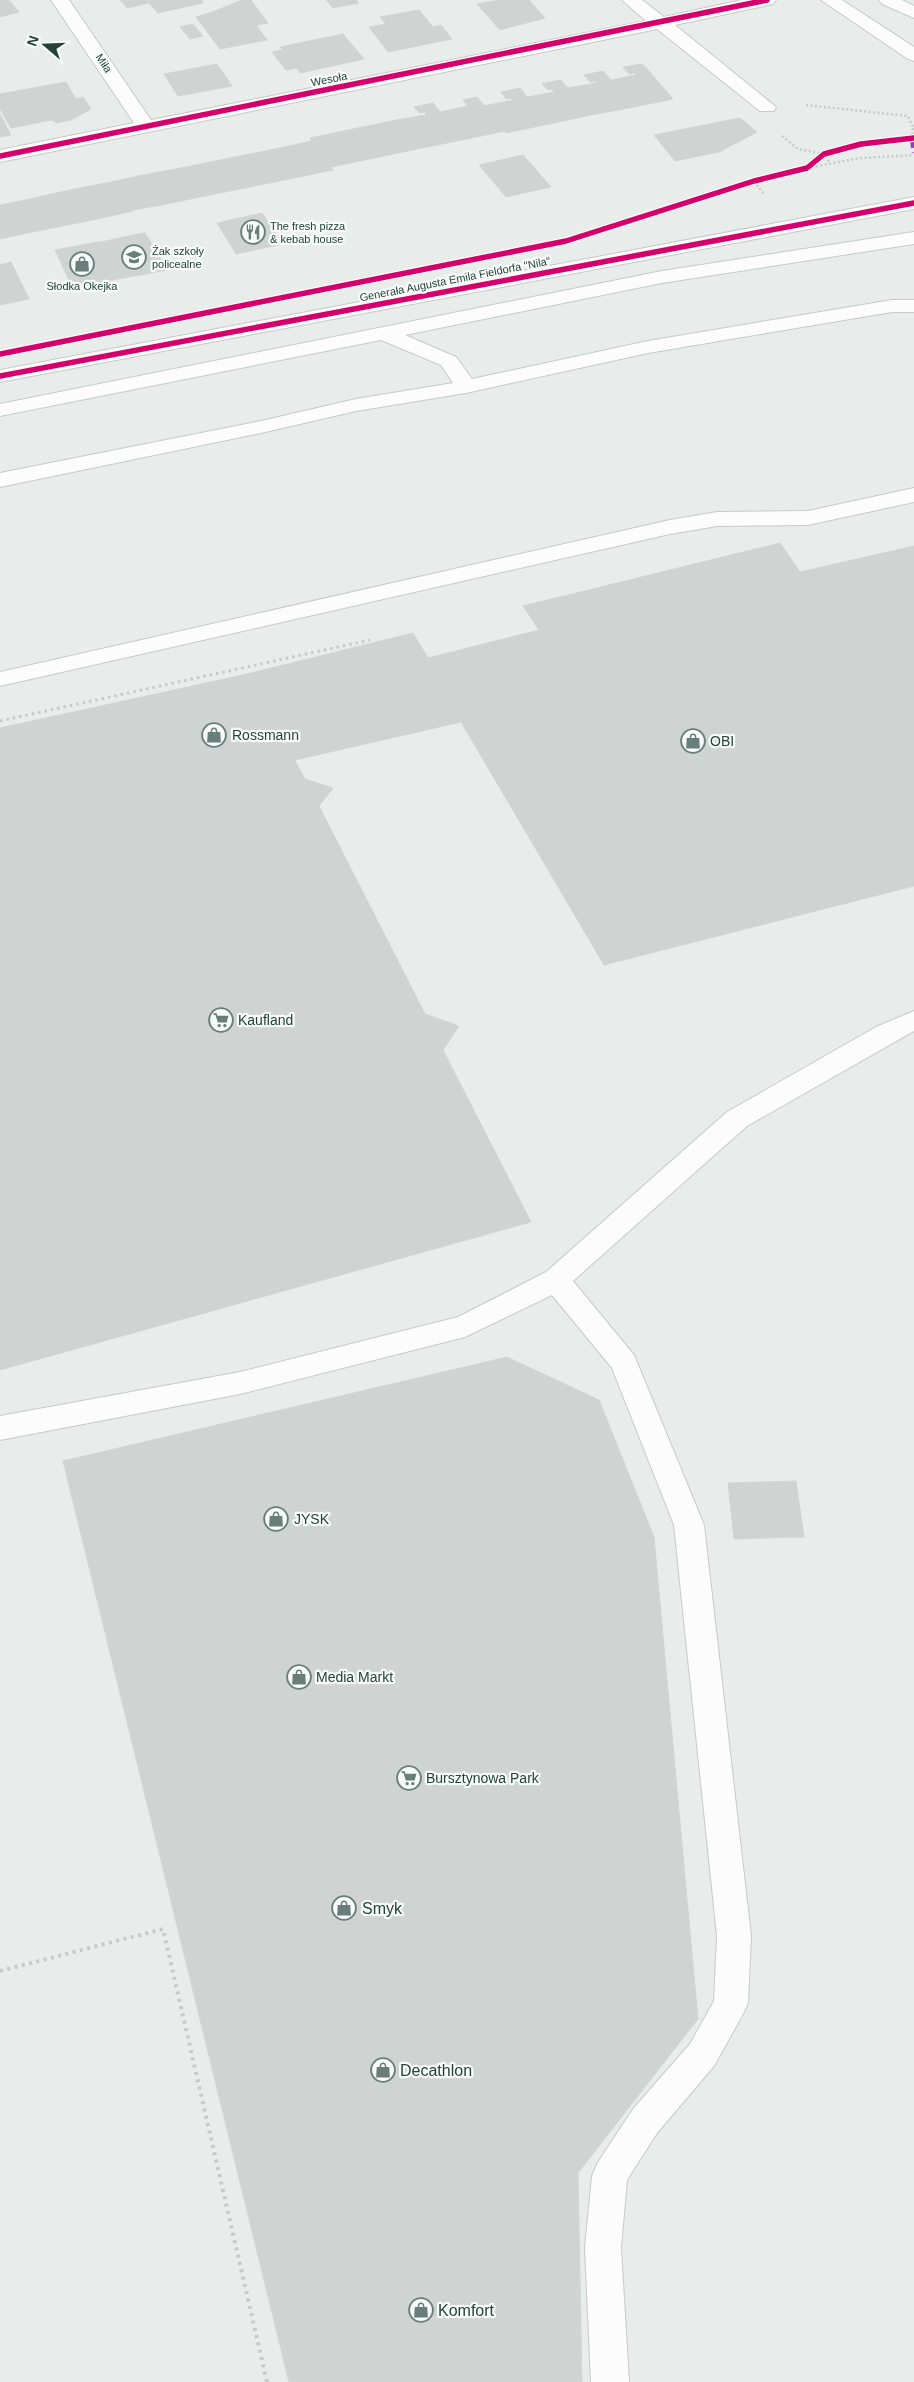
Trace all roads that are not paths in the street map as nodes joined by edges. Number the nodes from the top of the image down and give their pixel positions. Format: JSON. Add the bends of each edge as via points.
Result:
{"nodes":[{"id":1,"x":60,"y":0,"type":"edge"},
{"id":2,"x":631,"y":0,"type":"edge"},
{"id":3,"x":767,"y":0,"type":"edge"},
{"id":4,"x":830,"y":0,"type":"edge"},
{"id":5,"x":888,"y":0,"type":"edge"},
{"id":6,"x":914,"y":14,"type":"edge"},
{"id":7,"x":662,"y":23,"type":"junction"},
{"id":8,"x":914,"y":55,"type":"edge"},
{"id":9,"x":763,"y":103,"type":"road end"},
{"id":10,"x":146,"y":127,"type":"junction"},
{"id":11,"x":0,"y":156,"type":"edge"},
{"id":12,"x":914,"y":203,"type":"edge"},
{"id":13,"x":914,"y":238,"type":"edge"},
{"id":14,"x":914,"y":306,"type":"edge"},
{"id":15,"x":383,"y":333,"type":"junction"},
{"id":16,"x":454,"y":339,"type":"junction"},
{"id":17,"x":0,"y":376,"type":"edge"},
{"id":18,"x":466,"y":387,"type":"junction"},
{"id":19,"x":0,"y":410,"type":"edge"},
{"id":20,"x":0,"y":480,"type":"edge"},
{"id":21,"x":914,"y":496,"type":"edge"},
{"id":22,"x":0,"y":679,"type":"edge"},
{"id":23,"x":914,"y":1020,"type":"edge"},
{"id":24,"x":556,"y":1280,"type":"junction"},
{"id":25,"x":0,"y":1428,"type":"edge"},
{"id":26,"x":610,"y":2382,"type":"edge"}],
"edges":[{"from":1,"to":10,"type":"street","name":"Miła"},
{"from":2,"to":7,"type":"street"},
{"from":3,"to":7,"type":"street","name":"Wesoła"},
{"from":4,"to":8,"type":"street"},
{"from":5,"to":6,"type":"street"},
{"from":7,"to":9,"type":"street"},
{"from":7,"to":10,"type":"street","name":"Wesoła"},
{"from":10,"to":11,"type":"street","name":"Wesoła"},
{"from":12,"to":17,"type":"street","name":"Generała Augusta Emila Fieldorfa \"Nila\""},
{"from":13,"to":16,"type":"street","via":[[662,277]]},
{"from":14,"to":18,"type":"street","via":[[892,306],[648,347]]},
{"from":15,"to":16,"type":"street"},
{"from":15,"to":16,"type":"street"},
{"from":15,"to":19,"type":"street"},
{"from":16,"to":18,"type":"street"},
{"from":18,"to":20,"type":"street","via":[[356,405]]},
{"from":21,"to":22,"type":"street","via":[[808,518],[717,519],[670,527]]},
{"from":23,"to":24,"type":"street","via":[[737,1119]]},
{"from":24,"to":25,"type":"street","via":[[464,1326],[240,1383]]},
{"from":24,"to":26,"type":"street","via":[[624,1363],[689,1525],[734,1936],[731,2003],[702,2055],[645,2121],[610,2176],[603,2248]]}]}
